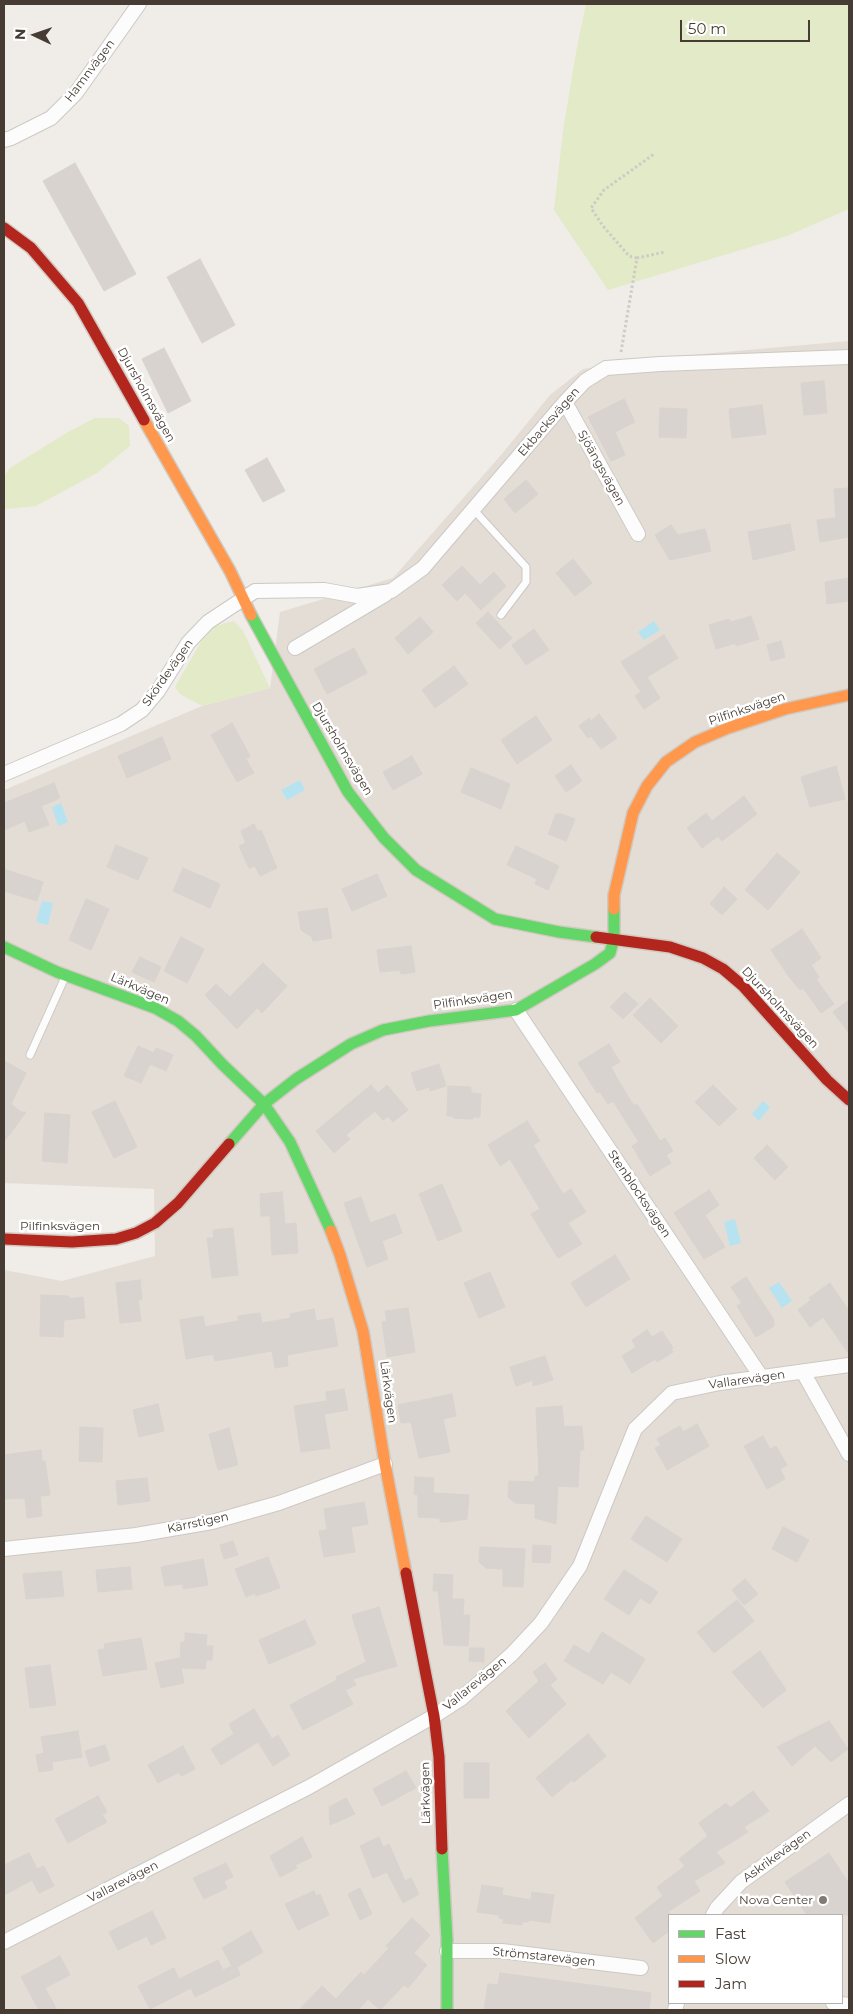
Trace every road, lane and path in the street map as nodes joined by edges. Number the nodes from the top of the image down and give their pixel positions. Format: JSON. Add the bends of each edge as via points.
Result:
{"nodes":[{"id":1,"x":139,"y":4,"type":"edge"},
{"id":2,"x":4,"y":140,"type":"edge"},
{"id":3,"x":654,"y":154,"type":"dead end"},
{"id":4,"x":4,"y":228,"type":"edge"},
{"id":5,"x":665,"y":252,"type":"dead end"},
{"id":6,"x":637,"y":258,"type":"junction"},
{"id":7,"x":849,"y":357,"type":"edge"},
{"id":8,"x":619,"y":368,"type":"junction"},
{"id":9,"x":565,"y":402,"type":"junction"},
{"id":10,"x":473,"y":509,"type":"junction"},
{"id":11,"x":638,"y":534,"type":"dead end"},
{"id":12,"x":391,"y":591,"type":"junction"},
{"id":13,"x":243,"y":598,"type":"junction"},
{"id":14,"x":501,"y":614,"type":"dead end"},
{"id":15,"x":295,"y":648,"type":"dead end"},
{"id":16,"x":849,"y":695,"type":"edge"},
{"id":17,"x":4,"y":774,"type":"edge"},
{"id":18,"x":614,"y":938,"type":"junction"},
{"id":19,"x":4,"y":947,"type":"edge"},
{"id":20,"x":66,"y":975,"type":"junction"},
{"id":21,"x":516,"y":1010,"type":"junction"},
{"id":22,"x":30,"y":1055,"type":"dead end"},
{"id":23,"x":849,"y":1100,"type":"edge"},
{"id":24,"x":264,"y":1104,"type":"junction"},
{"id":25,"x":4,"y":1239,"type":"edge"},
{"id":26,"x":849,"y":1365,"type":"edge"},
{"id":27,"x":803,"y":1372,"type":"junction"},
{"id":28,"x":762,"y":1378,"type":"junction"},
{"id":29,"x":849,"y":1454,"type":"edge"},
{"id":30,"x":385,"y":1464,"type":"junction"},
{"id":31,"x":4,"y":1549,"type":"edge"},
{"id":32,"x":434,"y":1716,"type":"junction"},
{"id":33,"x":849,"y":1804,"type":"edge"},
{"id":34,"x":714,"y":1914,"type":"edge"},
{"id":35,"x":4,"y":1942,"type":"edge"},
{"id":36,"x":447,"y":1951,"type":"junction"},
{"id":37,"x":641,"y":1968,"type":"dead end"},
{"id":38,"x":447,"y":2010,"type":"edge"}],
"edges":[{"from":1,"to":2,"type":"street","name":"Hamnvägen","via":[[76,92],[57,112]]},
{"from":3,"to":6,"type":"path","via":[[604,190],[591,208],[629,256]]},
{"from":4,"to":13,"type":"street","name":"Djursholmsvägen","via":[[31,248],[78,303]]},
{"from":5,"to":6,"type":"path"},
{"from":6,"to":8,"type":"path"},
{"from":7,"to":8,"type":"street","name":"Ekbacksvägen"},
{"from":8,"to":9,"type":"street","name":"Ekbacksvägen","via":[[606,368],[585,381]]},
{"from":9,"to":10,"type":"street","name":"Ekbacksvägen"},
{"from":9,"to":11,"type":"street","name":"Sjöängsvägen"},
{"from":10,"to":12,"type":"street","name":"Ekbacksvägen","via":[[423,568]]},
{"from":10,"to":14,"type":"lane","via":[[526,567],[526,582]]},
{"from":12,"to":13,"type":"street","name":"Ekbacksvägen","via":[[357,596],[324,590],[255,591]]},
{"from":12,"to":15,"type":"street","name":"Ekbacksvägen"},
{"from":13,"to":17,"type":"street","name":"Skördevägen","via":[[208,622],[188,642],[158,691],[142,710],[121,724]]},
{"from":13,"to":18,"type":"street","name":"Djursholmsvägen","via":[[348,792],[384,838],[416,870],[495,919],[559,932]]},
{"from":16,"to":18,"type":"street","name":"Pilfinksvägen","via":[[785,709],[728,728],[696,742],[666,762],[647,786],[633,813],[614,896]]},
{"from":18,"to":21,"type":"street","name":"Pilfinksvägen","via":[[610,953],[596,964]]},
{"from":18,"to":23,"type":"street","name":"Djursholmsvägen","via":[[670,947],[704,958],[723,969],[743,986]]},
{"from":19,"to":20,"type":"street","name":"Lärkvägen"},
{"from":20,"to":22,"type":"lane"},
{"from":20,"to":24,"type":"street","name":"Lärkvägen","via":[[155,1008],[178,1022]]},
{"from":21,"to":24,"type":"street","name":"Pilfinksvägen","via":[[383,1030],[325,1059]]},
{"from":21,"to":28,"type":"street","name":"Stenblocksvägen"},
{"from":24,"to":25,"type":"street","name":"Pilfinksvägen","via":[[178,1202],[155,1223],[136,1233],[72,1242]]},
{"from":24,"to":30,"type":"street","name":"Lärkvägen","via":[[290,1142],[340,1255],[368,1355]]},
{"from":26,"to":27,"type":"street","name":"Vallarevägen"},
{"from":27,"to":28,"type":"street","name":"Vallarevägen"},
{"from":27,"to":29,"type":"street"},
{"from":28,"to":32,"type":"street","name":"Vallarevägen","via":[[672,1393],[635,1429],[580,1566],[541,1624],[462,1698]]},
{"from":30,"to":31,"type":"street","name":"Kärrstigen","via":[[288,1500],[212,1522],[136,1535]]},
{"from":30,"to":32,"type":"street","name":"Lärkvägen"},
{"from":32,"to":35,"type":"street","name":"Vallarevägen","via":[[309,1787]]},
{"from":32,"to":36,"type":"street","name":"Lärkvägen","via":[[439,1757]]},
{"from":33,"to":34,"type":"street","name":"Askrikevägen","via":[[741,1882]]},
{"from":36,"to":37,"type":"street","name":"Strömstarevägen","via":[[502,1951]]},
{"from":36,"to":38,"type":"street","name":"Lärkvägen"}]}
